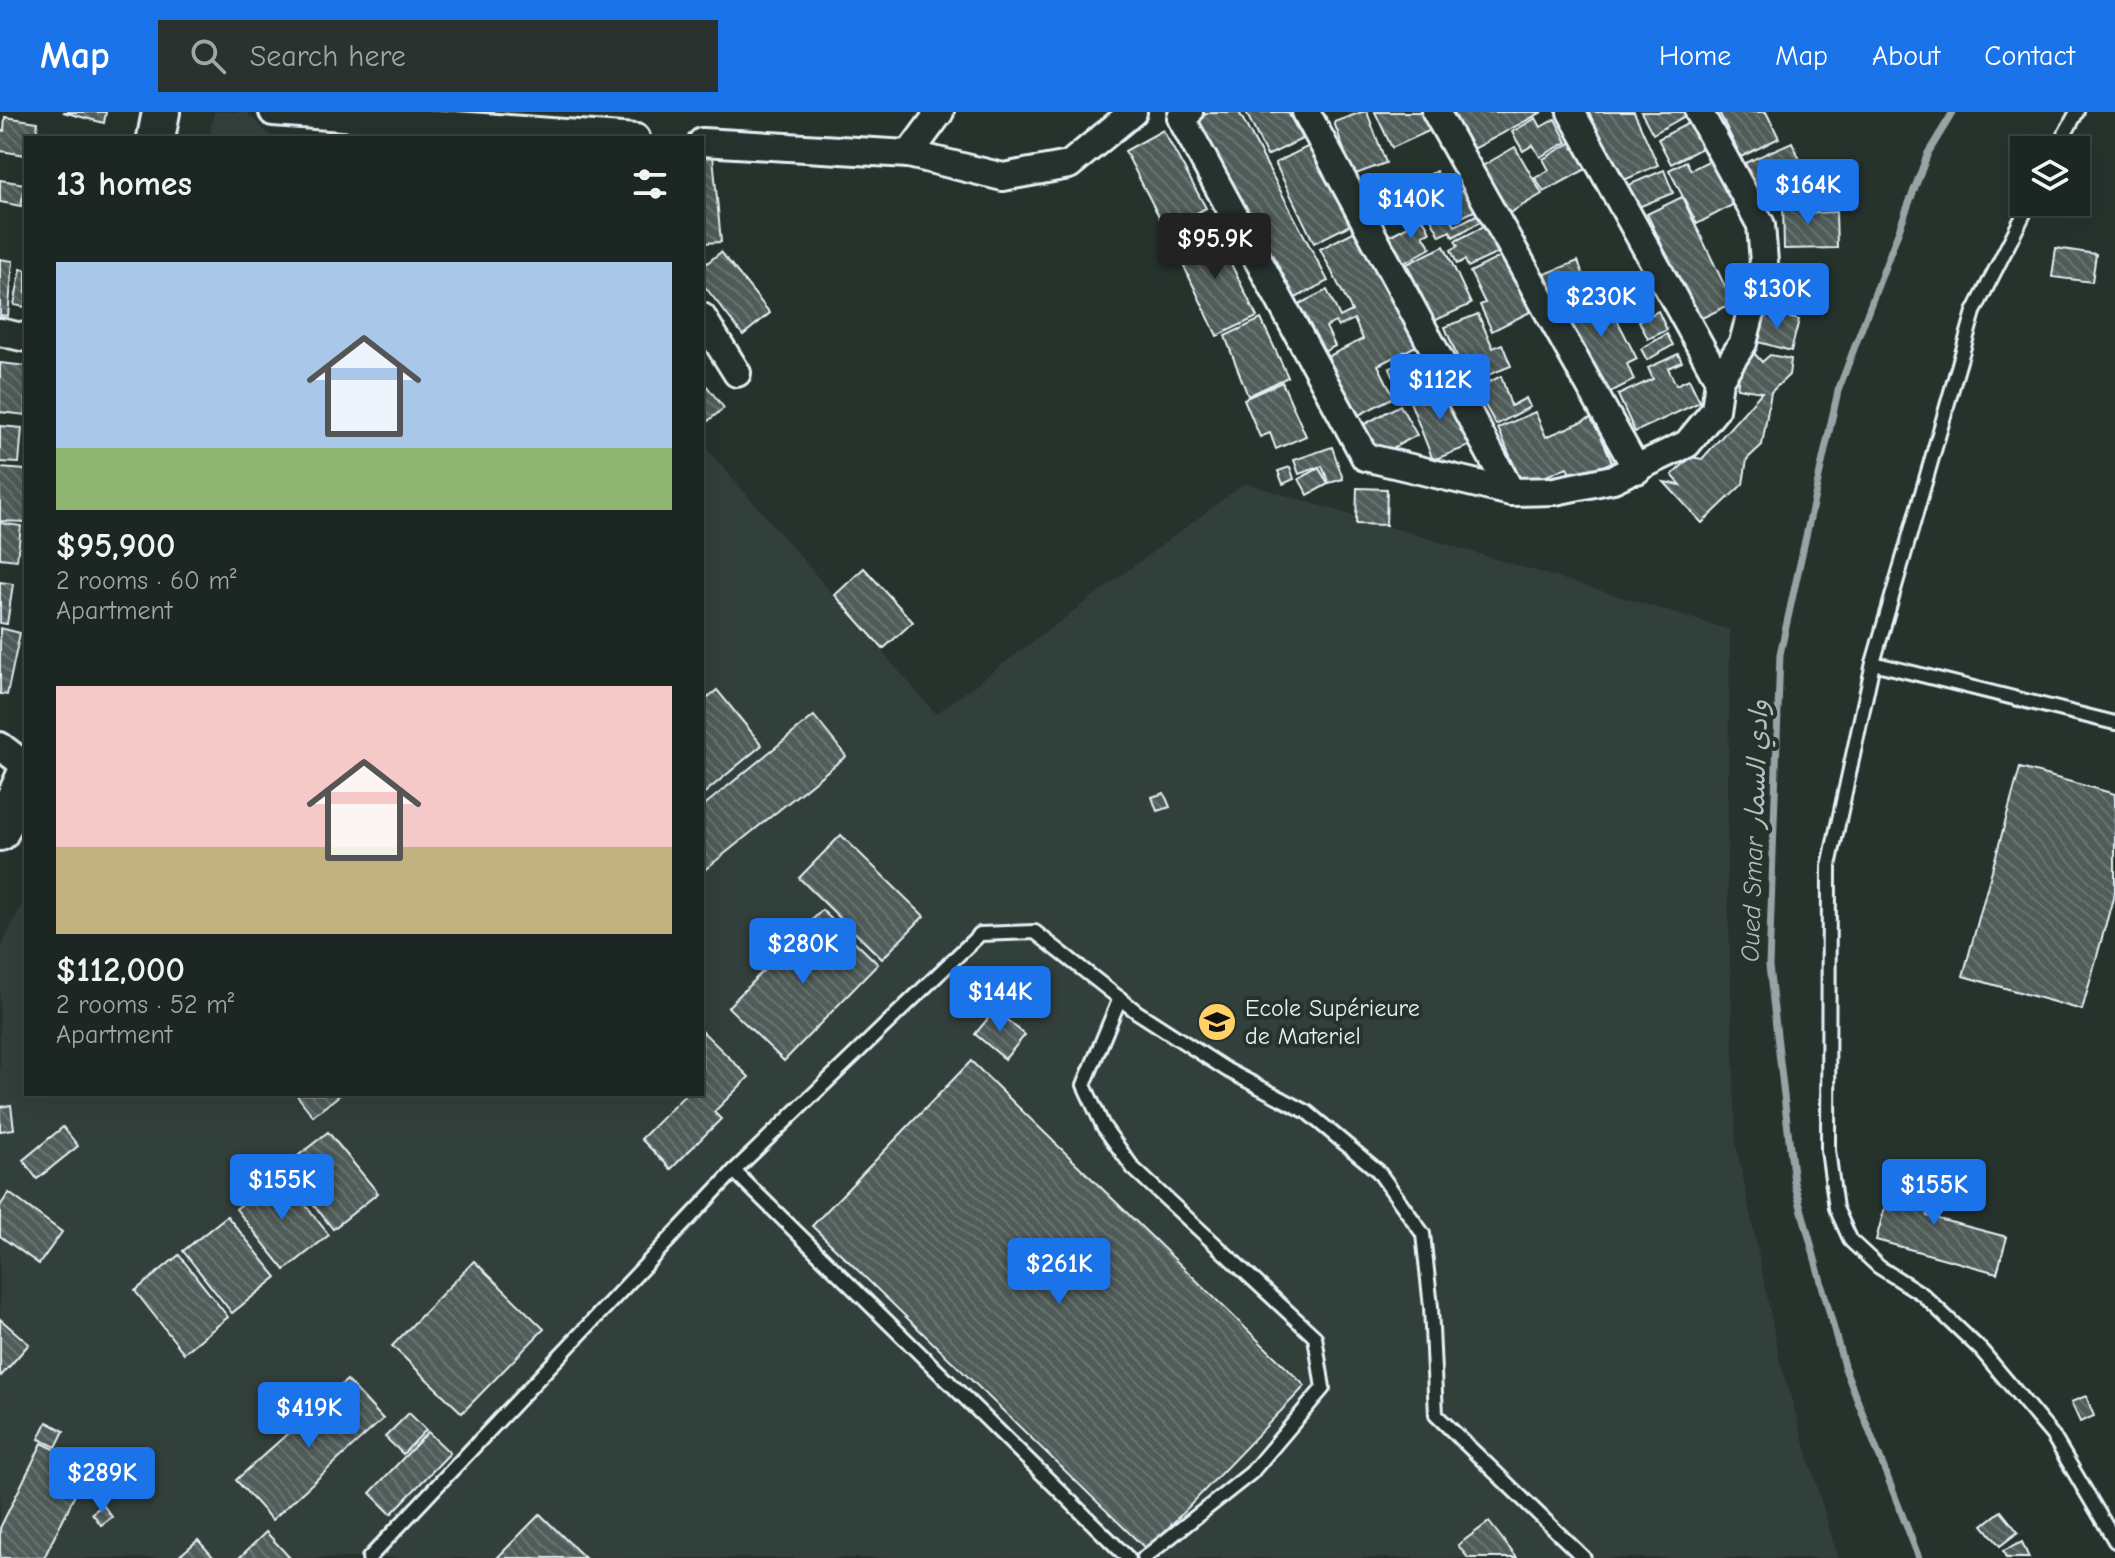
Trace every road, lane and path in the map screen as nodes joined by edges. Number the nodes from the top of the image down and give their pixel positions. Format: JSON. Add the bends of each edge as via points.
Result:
{"nodes":[{"id":1,"x":161,"y":112,"type":"edge"},
{"id":2,"x":273,"y":112,"type":"edge"},
{"id":3,"x":940,"y":112,"type":"edge"},
{"id":4,"x":1133,"y":112,"type":"edge"},
{"id":5,"x":1189,"y":112,"type":"edge"},
{"id":6,"x":1306,"y":112,"type":"edge"},
{"id":7,"x":1436,"y":112,"type":"edge"},
{"id":8,"x":1571,"y":112,"type":"edge"},
{"id":9,"x":1699,"y":112,"type":"edge"},
{"id":10,"x":2077,"y":112,"type":"edge"},
{"id":11,"x":156,"y":136,"type":"edge"},
{"id":12,"x":608,"y":136,"type":"edge"},
{"id":13,"x":2064,"y":136,"type":"edge"},
{"id":14,"x":704,"y":142,"type":"edge"},
{"id":15,"x":909,"y":154,"type":"junction"},
{"id":16,"x":2023,"y":216,"type":"edge"},
{"id":17,"x":704,"y":320,"type":"edge"},
{"id":18,"x":0,"y":332,"type":"edge"},
{"id":19,"x":24,"y":338,"type":"edge"},
{"id":20,"x":737,"y":373,"type":"dead end"},
{"id":21,"x":1719,"y":380,"type":"junction"},
{"id":22,"x":1637,"y":470,"type":"junction"},
{"id":23,"x":1511,"y":492,"type":"junction"},
{"id":24,"x":1873,"y":663,"type":"junction"},
{"id":25,"x":2115,"y":723,"type":"edge"},
{"id":26,"x":0,"y":746,"type":"edge"},
{"id":27,"x":24,"y":764,"type":"edge"},
{"id":28,"x":24,"y":778,"type":"edge"},
{"id":29,"x":0,"y":832,"type":"edge"},
{"id":30,"x":1120,"y":998,"type":"junction"},
{"id":31,"x":734,"y":1171,"type":"junction"},
{"id":32,"x":2115,"y":1541,"type":"edge"},
{"id":33,"x":369,"y":1558,"type":"edge"},
{"id":34,"x":1128,"y":1558,"type":"edge"},
{"id":35,"x":1144,"y":1558,"type":"edge"},
{"id":36,"x":1584,"y":1558,"type":"edge"}],
"edges":[{"from":1,"to":11,"type":"main road"},
{"from":2,"to":12,"type":"street"},
{"from":3,"to":15,"type":"street"},
{"from":4,"to":15,"type":"street","via":[[1069,165],[1003,177]]},
{"from":5,"to":23,"type":"street","via":[[1181,118],[1365,457]]},
{"from":6,"to":23,"type":"street"},
{"from":7,"to":22,"type":"street"},
{"from":8,"to":21,"type":"street"},
{"from":9,"to":21,"type":"street","via":[[1761,225],[1764,262],[1743,343]]},
{"from":10,"to":13,"type":"lane"},
{"from":14,"to":15,"type":"street"},
{"from":16,"to":24,"type":"lane","via":[[1974,312]]},
{"from":17,"to":20,"type":"street"},
{"from":18,"to":19,"type":"street"},
{"from":21,"to":22,"type":"street","via":[[1715,410],[1687,444]]},
{"from":22,"to":23,"type":"street","via":[[1555,491]]},
{"from":24,"to":25,"type":"lane"},
{"from":24,"to":32,"type":"lane","via":[[1829,866],[1828,1150],[1836,1208],[1851,1241],[1879,1267],[1922,1294],[1981,1350],[2053,1436]]},
{"from":26,"to":27,"type":"street"},
{"from":28,"to":29,"type":"main road"},
{"from":30,"to":31,"type":"lane","via":[[1035,932],[980,934]]},
{"from":30,"to":35,"type":"lane","via":[[1084,1085],[1103,1126],[1133,1168],[1315,1337],[1323,1388],[1251,1473]]},
{"from":30,"to":36,"type":"lane","via":[[1227,1070],[1307,1112],[1378,1171],[1423,1234],[1436,1415]]},
{"from":31,"to":33,"type":"lane"},
{"from":31,"to":34,"type":"lane"}]}
